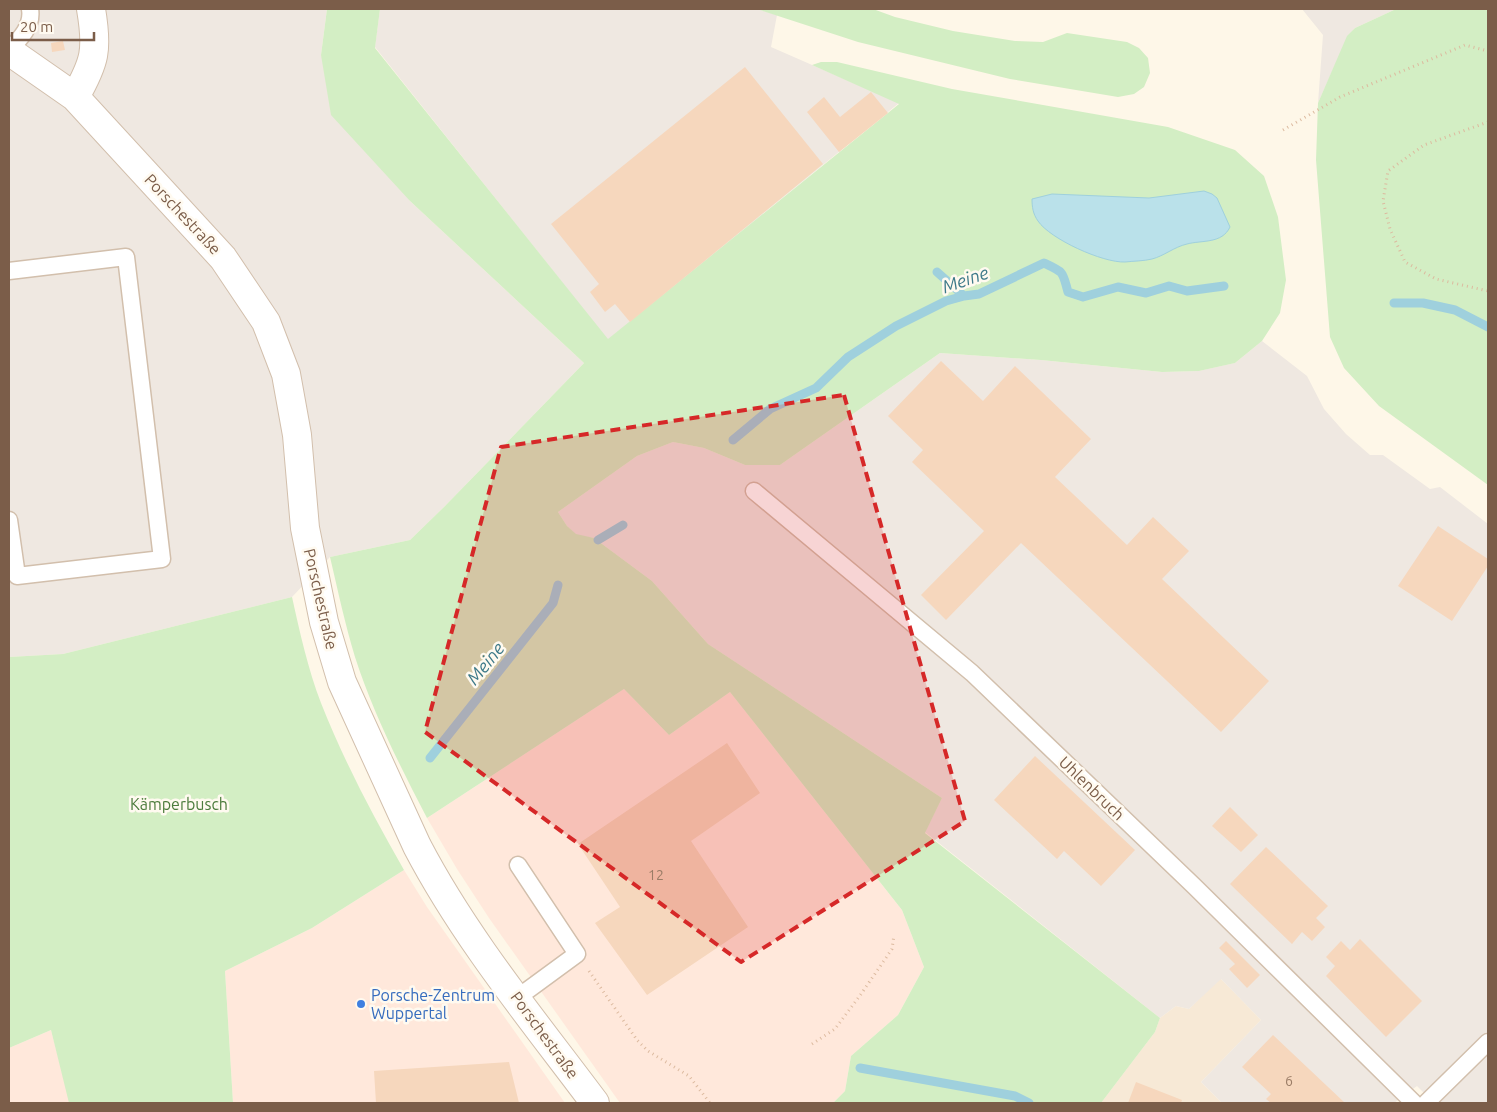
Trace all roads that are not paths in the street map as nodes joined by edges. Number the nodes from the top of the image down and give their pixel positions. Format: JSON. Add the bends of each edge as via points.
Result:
{"nodes":[{"id":1,"x":30,"y":9,"type":"edge"},
{"id":2,"x":91,"y":9,"type":"edge"},
{"id":3,"x":9,"y":51,"type":"edge"},
{"id":4,"x":75,"y":97,"type":"junction"},
{"id":5,"x":9,"y":271,"type":"edge"},
{"id":6,"x":754,"y":491,"type":"dead end"},
{"id":7,"x":9,"y":520,"type":"edge"},
{"id":8,"x":518,"y":865,"type":"dead end"},
{"id":9,"x":517,"y":998,"type":"junction"},
{"id":10,"x":1488,"y":1042,"type":"edge"},
{"id":11,"x":595,"y":1103,"type":"edge"},
{"id":12,"x":1414,"y":1103,"type":"edge"},
{"id":13,"x":1426,"y":1103,"type":"edge"}],
"edges":[{"from":1,"to":3,"type":"lane","via":[[31,16],[22,36]]},
{"from":2,"to":4,"type":"street","via":[[95,49],[89,72]]},
{"from":3,"to":4,"type":"street","name":"Porschestraße"},
{"from":4,"to":9,"type":"street","name":"Porschestraße","via":[[223,258],[266,322],[286,374],[297,435],[305,528],[324,622],[342,682],[430,872]]},
{"from":5,"to":7,"type":"lane","via":[[126,257],[162,558],[17,576]]},
{"from":6,"to":12,"type":"lane","name":"Uhlenbruch","via":[[972,673]]},
{"from":8,"to":9,"type":"lane","via":[[577,954]]},
{"from":9,"to":11,"type":"street","name":"Porschestraße"},
{"from":10,"to":13,"type":"lane"}]}
